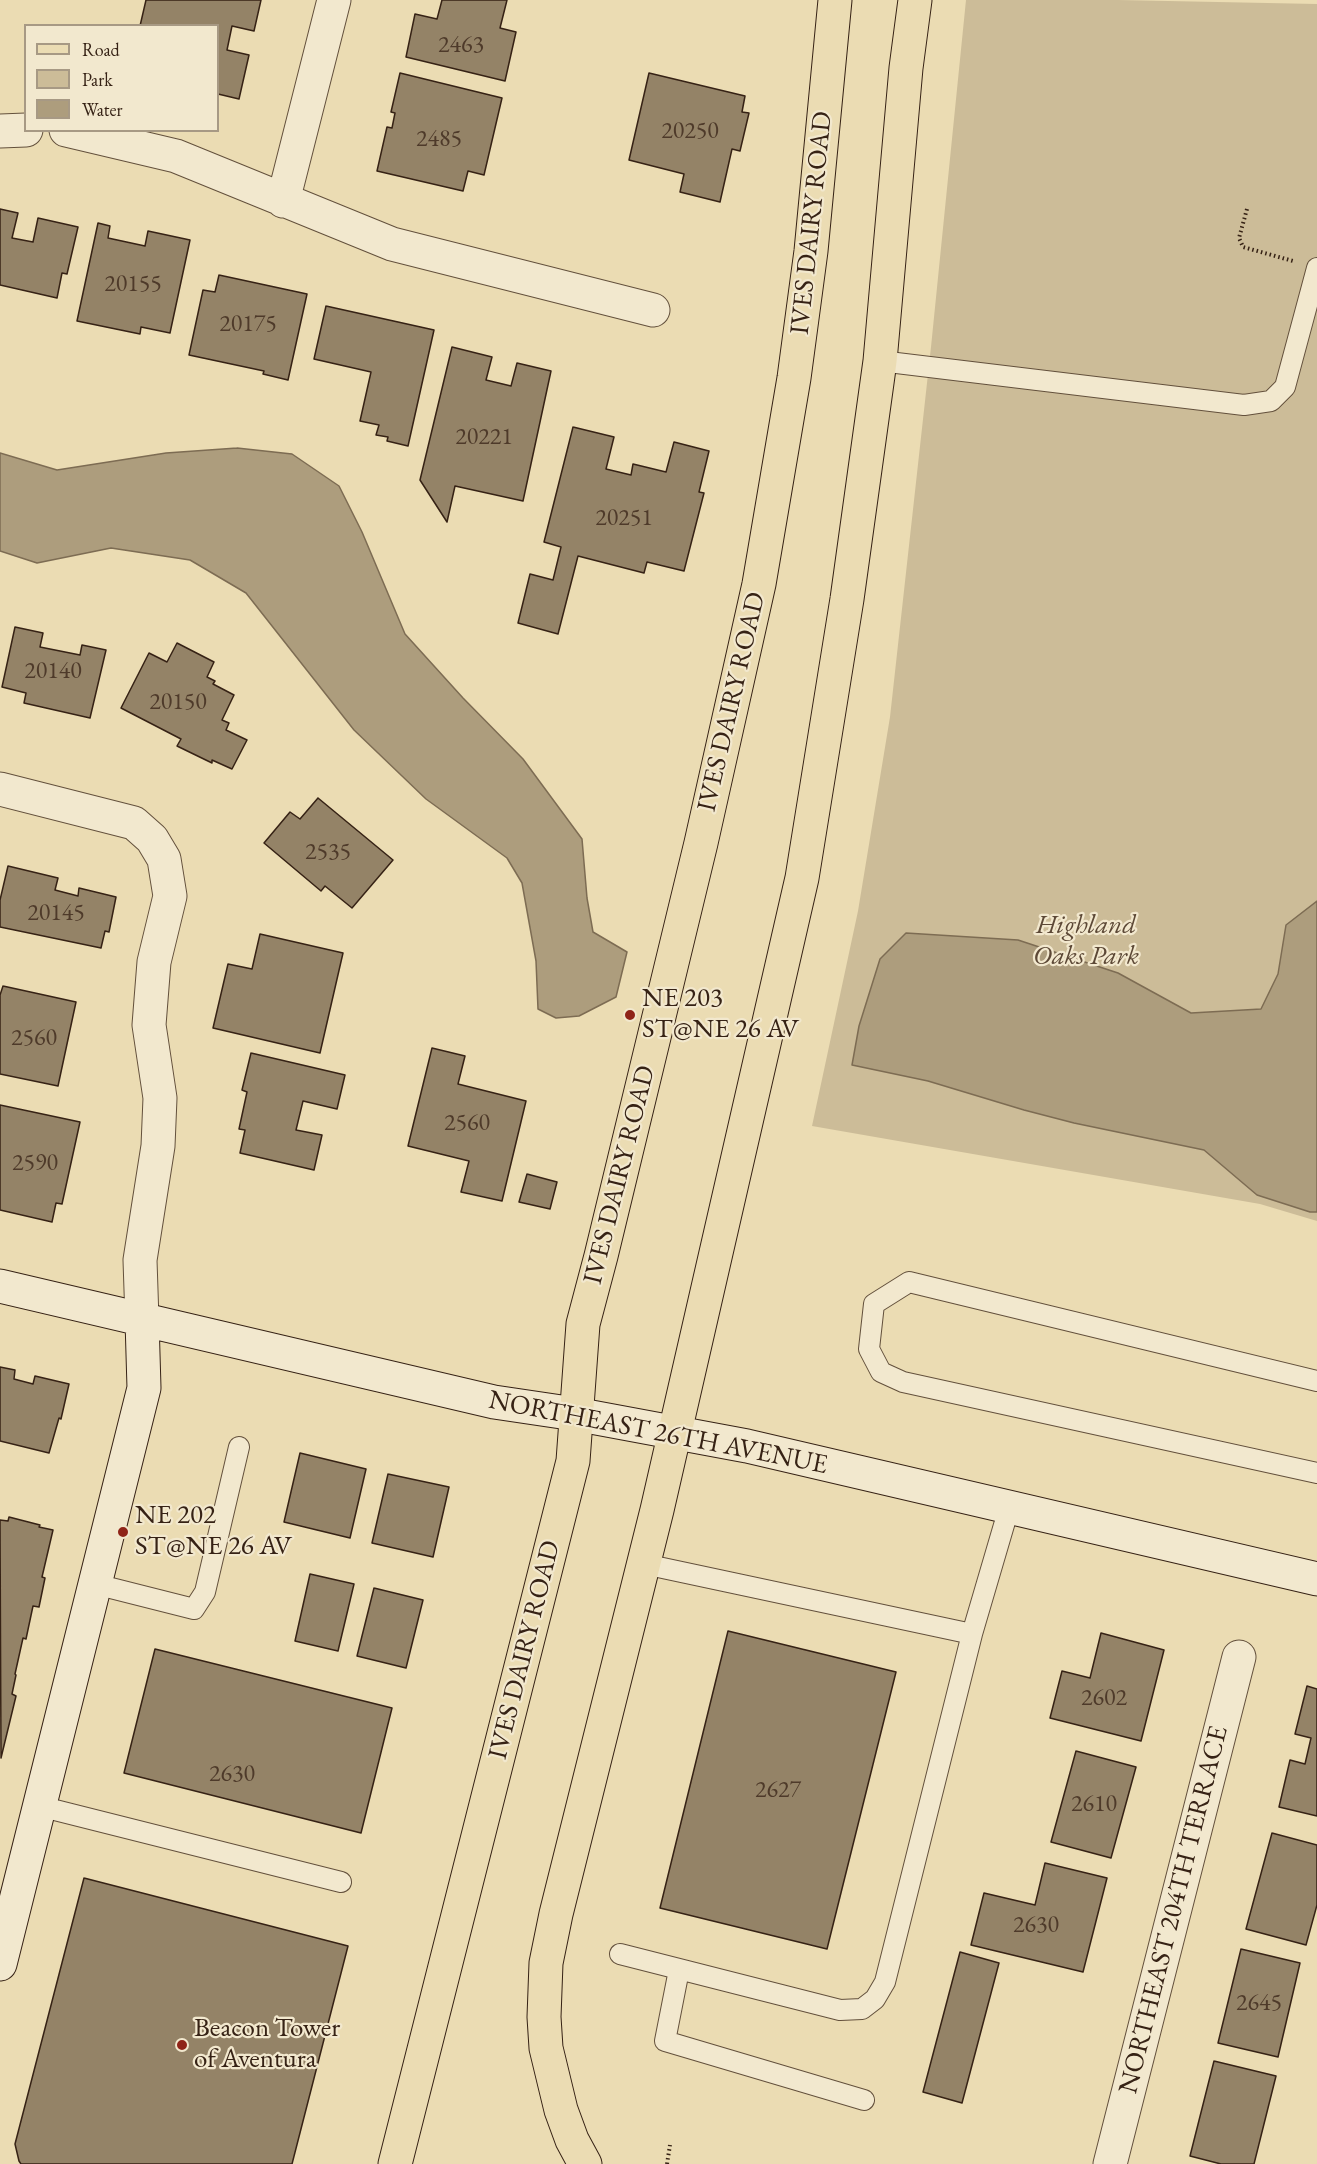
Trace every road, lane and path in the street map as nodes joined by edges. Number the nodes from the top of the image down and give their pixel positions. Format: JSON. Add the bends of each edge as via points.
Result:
{"nodes":[{"id":1,"x":334,"y":0,"type":"edge"},
{"id":2,"x":835,"y":0,"type":"edge"},
{"id":3,"x":915,"y":0,"type":"edge"},
{"id":4,"x":24,"y":130,"type":"edge"},
{"id":5,"x":0,"y":131,"type":"edge"},
{"id":6,"x":74,"y":132,"type":"edge"},
{"id":7,"x":283,"y":201,"type":"junction"},
{"id":8,"x":1247,"y":208,"type":"dead end"},
{"id":9,"x":1296,"y":261,"type":"dead end"},
{"id":10,"x":1317,"y":268,"type":"edge"},
{"id":11,"x":653,"y":310,"type":"dead end"},
{"id":12,"x":880,"y":361,"type":"junction"},
{"id":13,"x":0,"y":789,"type":"edge"},
{"id":14,"x":0,"y":1286,"type":"edge"},
{"id":15,"x":142,"y":1320,"type":"junction"},
{"id":16,"x":1317,"y":1381,"type":"edge"},
{"id":17,"x":575,"y":1414,"type":"junction"},
{"id":18,"x":674,"y":1432,"type":"junction"},
{"id":19,"x":239,"y":1447,"type":"dead end"},
{"id":20,"x":1317,"y":1473,"type":"edge"},
{"id":21,"x":1009,"y":1508,"type":"junction"},
{"id":22,"x":644,"y":1564,"type":"junction"},
{"id":23,"x":1317,"y":1579,"type":"edge"},
{"id":24,"x":95,"y":1584,"type":"junction"},
{"id":25,"x":972,"y":1634,"type":"junction"},
{"id":26,"x":1239,"y":1657,"type":"dead end"},
{"id":27,"x":39,"y":1806,"type":"junction"},
{"id":28,"x":341,"y":1882,"type":"dead end"},
{"id":29,"x":620,"y":1954,"type":"dead end"},
{"id":30,"x":0,"y":1964,"type":"edge"},
{"id":31,"x":679,"y":1970,"type":"junction"},
{"id":32,"x":864,"y":2100,"type":"dead end"},
{"id":33,"x":670,"y":2145,"type":"dead end"},
{"id":34,"x":395,"y":2164,"type":"edge"},
{"id":35,"x":585,"y":2164,"type":"edge"},
{"id":36,"x":667,"y":2164,"type":"edge"},
{"id":37,"x":1110,"y":2164,"type":"edge"}],
"edges":[{"from":1,"to":7,"type":"street"},
{"from":2,"to":17,"type":"main road","name":"IVES DAIRY ROAD","via":[[810,261],[771,519],[706,820],[583,1324]]},
{"from":3,"to":12,"type":"main road"},
{"from":4,"to":5,"type":"street"},
{"from":6,"to":7,"type":"street","via":[[176,156]]},
{"from":7,"to":11,"type":"street","via":[[392,244]]},
{"from":8,"to":9,"type":"path","via":[[1239,238],[1243,247]]},
{"from":10,"to":12,"type":"lane","via":[[1285,387],[1271,401],[1244,405]]},
{"from":12,"to":18,"type":"main road","via":[[802,878]]},
{"from":13,"to":15,"type":"street","via":[[134,823],[152,839],[164,860],[170,896],[154,962],[149,1025],[160,1098],[158,1146],[140,1260]]},
{"from":14,"to":15,"type":"street","name":"NORTHEAST 26TH AVENUE"},
{"from":15,"to":17,"type":"street","name":"NORTHEAST 26TH AVENUE","via":[[494,1402]]},
{"from":15,"to":24,"type":"street","via":[[144,1388]]},
{"from":16,"to":20,"type":"lane","via":[[909,1282],[874,1304],[869,1349],[881,1372],[903,1382]]},
{"from":17,"to":18,"type":"street","name":"NORTHEAST 26TH AVENUE"},
{"from":17,"to":34,"type":"main road","name":"IVES DAIRY ROAD","via":[[573,1461]]},
{"from":18,"to":21,"type":"street","name":"NORTHEAST 26TH AVENUE"},
{"from":18,"to":22,"type":"main road"},
{"from":19,"to":24,"type":"lane","via":[[205,1592],[194,1609]]},
{"from":21,"to":23,"type":"street","name":"NORTHEAST 26TH AVENUE"},
{"from":21,"to":25,"type":"lane"},
{"from":22,"to":25,"type":"lane"},
{"from":22,"to":35,"type":"main road","via":[[546,1963],[546,2048],[561,2110]]},
{"from":24,"to":27,"type":"street"},
{"from":25,"to":31,"type":"lane","via":[[885,1982],[875,2000],[862,2009],[840,2010]]},
{"from":26,"to":37,"type":"street","name":"NORTHEAST 204TH TERRACE"},
{"from":27,"to":28,"type":"lane"},
{"from":27,"to":30,"type":"street"},
{"from":29,"to":31,"type":"lane"},
{"from":31,"to":32,"type":"lane","via":[[665,2041]]},
{"from":33,"to":36,"type":"path"}]}
